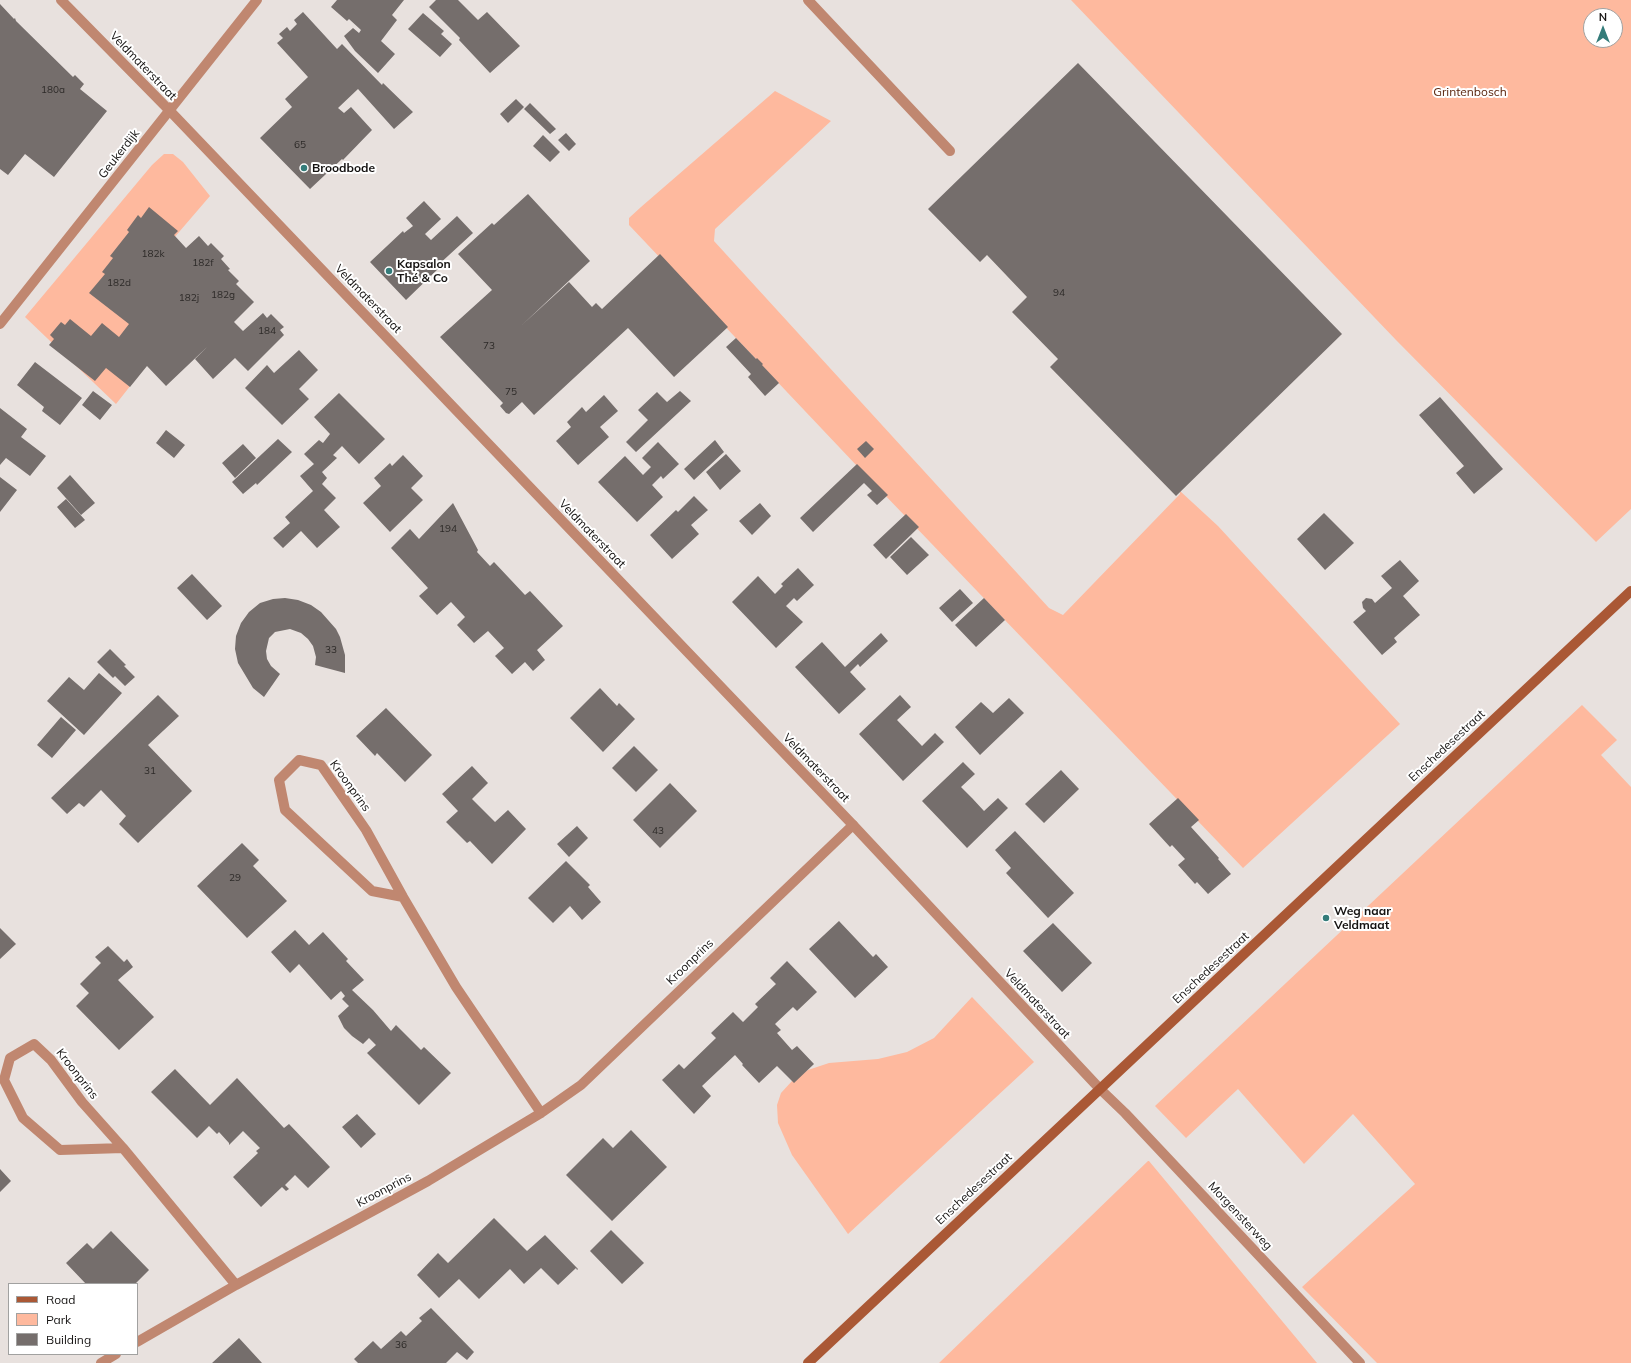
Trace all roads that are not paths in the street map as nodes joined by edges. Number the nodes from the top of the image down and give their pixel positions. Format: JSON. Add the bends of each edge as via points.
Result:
{"nodes":[{"id":1,"x":61,"y":0,"type":"edge"},
{"id":2,"x":257,"y":0,"type":"edge"},
{"id":3,"x":808,"y":0,"type":"edge"},
{"id":4,"x":170,"y":111,"type":"junction"},
{"id":5,"x":950,"y":151,"type":"dead end"},
{"id":6,"x":0,"y":324,"type":"edge"},
{"id":7,"x":1631,"y":591,"type":"edge"},
{"id":8,"x":853,"y":825,"type":"junction"},
{"id":9,"x":403,"y":897,"type":"junction"},
{"id":10,"x":1100,"y":1089,"type":"junction"},
{"id":11,"x":541,"y":1113,"type":"junction"},
{"id":12,"x":123,"y":1148,"type":"junction"},
{"id":13,"x":236,"y":1285,"type":"junction"},
{"id":14,"x":138,"y":1341,"type":"edge"},
{"id":15,"x":114,"y":1355,"type":"edge"},
{"id":16,"x":101,"y":1363,"type":"edge"},
{"id":17,"x":808,"y":1363,"type":"edge"},
{"id":18,"x":1360,"y":1363,"type":"edge"}],
"edges":[{"from":1,"to":4,"type":"street","name":"Veldmaterstraat"},
{"from":2,"to":4,"type":"street","name":"Geukerdijk"},
{"from":3,"to":5,"type":"street"},
{"from":4,"to":6,"type":"street","name":"Geukerdijk"},
{"from":4,"to":8,"type":"street","name":"Veldmaterstraat"},
{"from":7,"to":10,"type":"main road","name":"Enschedesestraat"},
{"from":8,"to":10,"type":"street","name":"Veldmaterstraat"},
{"from":8,"to":11,"type":"street","name":"Kroonprins","via":[[580,1085]]},
{"from":9,"to":9,"type":"street","name":"Kroonprins","via":[[372,892],[285,810],[279,780],[299,760],[321,765],[366,830]]},
{"from":9,"to":11,"type":"street","name":"Kroonprins","via":[[456,987]]},
{"from":10,"to":17,"type":"main road","name":"Enschedesestraat"},
{"from":10,"to":18,"type":"street","name":"Morgensterweg","via":[[1125,1112]]},
{"from":11,"to":13,"type":"street","name":"Kroonprins","via":[[428,1181]]},
{"from":12,"to":12,"type":"street","name":"Kroonprins","via":[[60,1150],[23,1118],[4,1080],[10,1058],[34,1044],[51,1060],[82,1102]]},
{"from":12,"to":13,"type":"street","name":"Kroonprins"},
{"from":13,"to":14,"type":"street","name":"Kroonprins"},
{"from":15,"to":16,"type":"street"}]}
